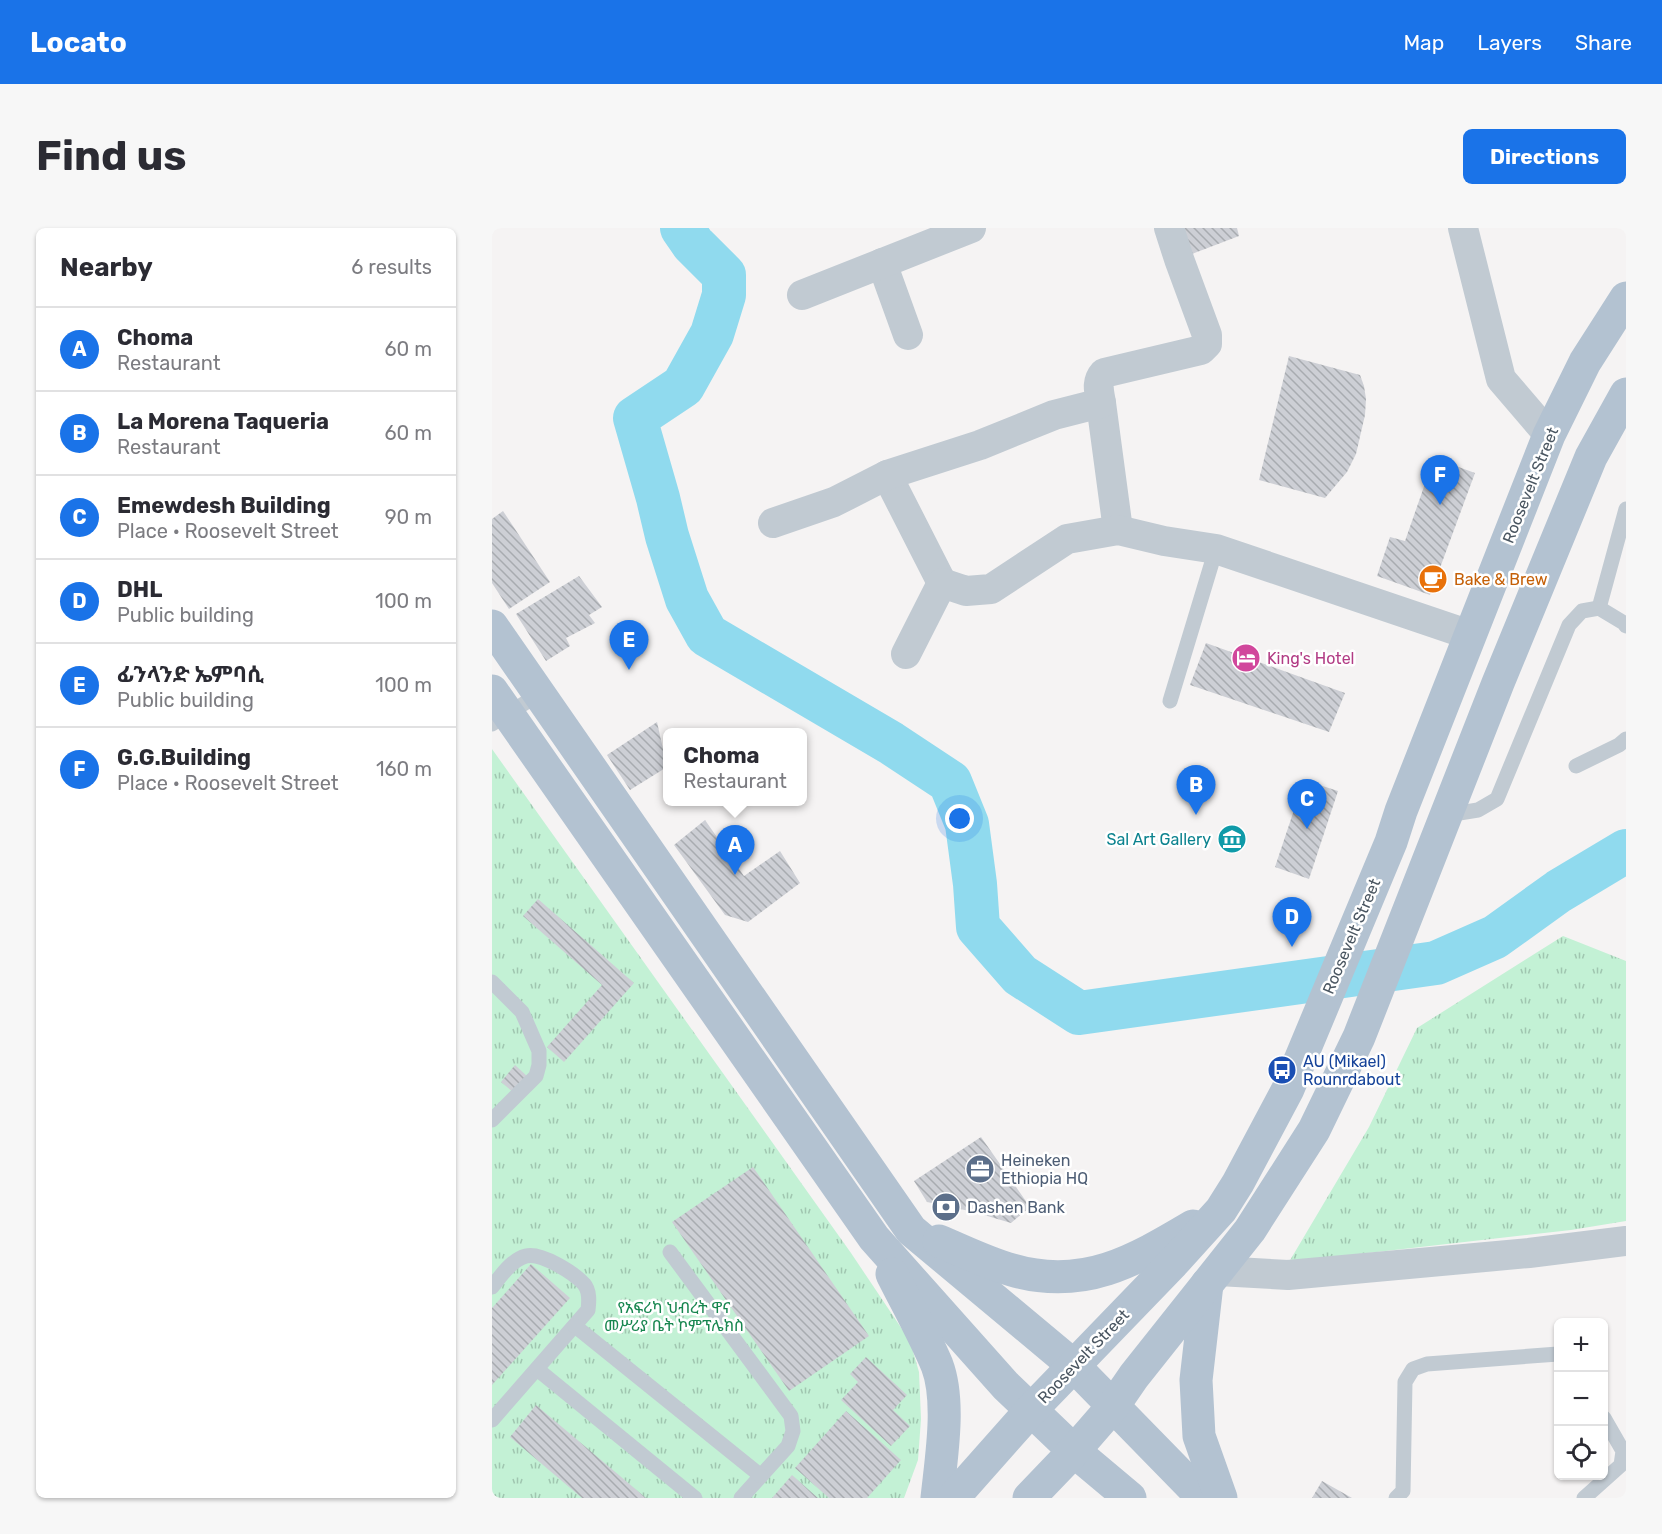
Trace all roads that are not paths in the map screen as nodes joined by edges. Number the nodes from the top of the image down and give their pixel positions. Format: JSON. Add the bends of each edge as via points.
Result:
{"nodes":[{"id":1,"x":971,"y":228,"type":"edge"},
{"id":2,"x":1169,"y":228,"type":"edge"},
{"id":3,"x":1463,"y":228,"type":"edge"},
{"id":4,"x":894,"y":249,"type":"edge"},
{"id":5,"x":802,"y":295,"type":"dead end"},
{"id":6,"x":1626,"y":298,"type":"edge"},
{"id":7,"x":908,"y":335,"type":"dead end"},
{"id":8,"x":1626,"y":394,"type":"edge"},
{"id":9,"x":1101,"y":403,"type":"junction"},
{"id":10,"x":1617,"y":419,"type":"edge"},
{"id":11,"x":1549,"y":435,"type":"junction"},
{"id":12,"x":887,"y":475,"type":"junction"},
{"id":13,"x":1626,"y":509,"type":"edge"},
{"id":14,"x":772,"y":522,"type":"dead end"},
{"id":15,"x":1118,"y":530,"type":"junction"},
{"id":16,"x":1216,"y":549,"type":"junction"},
{"id":17,"x":942,"y":583,"type":"junction"},
{"id":18,"x":1599,"y":608,"type":"junction"},
{"id":19,"x":492,"y":626,"type":"edge"},
{"id":20,"x":1626,"y":626,"type":"edge"},
{"id":21,"x":1470,"y":635,"type":"junction"},
{"id":22,"x":906,"y":654,"type":"dead end"},
{"id":23,"x":539,"y":694,"type":"junction"},
{"id":24,"x":1170,"y":701,"type":"dead end"},
{"id":25,"x":498,"y":709,"type":"edge"},
{"id":26,"x":1626,"y":739,"type":"edge"},
{"id":27,"x":1576,"y":766,"type":"dead end"},
{"id":28,"x":1447,"y":815,"type":"junction"},
{"id":29,"x":492,"y":982,"type":"edge"},
{"id":30,"x":492,"y":1120,"type":"edge"},
{"id":31,"x":1221,"y":1210,"type":"junction"},
{"id":32,"x":911,"y":1230,"type":"junction"},
{"id":33,"x":874,"y":1238,"type":"junction"},
{"id":34,"x":1626,"y":1241,"type":"edge"},
{"id":35,"x":670,"y":1252,"type":"dead end"},
{"id":36,"x":1213,"y":1277,"type":"junction"},
{"id":37,"x":493,"y":1283,"type":"edge"},
{"id":38,"x":575,"y":1326,"type":"junction"},
{"id":39,"x":1554,"y":1354,"type":"edge"},
{"id":40,"x":1074,"y":1366,"type":"junction"},
{"id":41,"x":537,"y":1369,"type":"junction"},
{"id":42,"x":1114,"y":1405,"type":"junction"},
{"id":43,"x":1031,"y":1410,"type":"junction"},
{"id":44,"x":492,"y":1420,"type":"edge"},
{"id":45,"x":1608,"y":1425,"type":"edge"},
{"id":46,"x":1074,"y":1451,"type":"junction"},
{"id":47,"x":761,"y":1476,"type":"junction"},
{"id":48,"x":1403,"y":1496,"type":"edge"},
{"id":49,"x":695,"y":1498,"type":"edge"},
{"id":50,"x":741,"y":1498,"type":"edge"},
{"id":51,"x":937,"y":1498,"type":"edge"},
{"id":52,"x":953,"y":1498,"type":"edge"},
{"id":53,"x":1029,"y":1498,"type":"edge"},
{"id":54,"x":1130,"y":1498,"type":"edge"},
{"id":55,"x":1203,"y":1498,"type":"edge"},
{"id":56,"x":1221,"y":1498,"type":"edge"},
{"id":57,"x":1584,"y":1498,"type":"edge"}],
"edges":[{"from":1,"to":4,"type":"street"},
{"from":2,"to":9,"type":"street","via":[[1208,344],[1201,350],[1104,373],[1098,386]]},
{"from":3,"to":11,"type":"street","via":[[1501,379]]},
{"from":4,"to":5,"type":"street"},
{"from":4,"to":7,"type":"street"},
{"from":6,"to":11,"type":"main road","name":"Roosevelt Street","via":[[1585,362]]},
{"from":8,"to":10,"type":"main road"},
{"from":9,"to":12,"type":"street","via":[[1054,415],[980,446]]},
{"from":9,"to":15,"type":"street"},
{"from":10,"to":28,"type":"main road","via":[[1591,457]]},
{"from":11,"to":21,"type":"main road","name":"Roosevelt Street"},
{"from":12,"to":14,"type":"street","via":[[834,502]]},
{"from":12,"to":17,"type":"street"},
{"from":13,"to":18,"type":"lane"},
{"from":15,"to":16,"type":"street"},
{"from":15,"to":17,"type":"street","via":[[1067,539],[991,589],[966,591]]},
{"from":16,"to":21,"type":"street"},
{"from":16,"to":24,"type":"lane"},
{"from":17,"to":22,"type":"street"},
{"from":18,"to":20,"type":"lane"},
{"from":18,"to":28,"type":"lane","via":[[1582,611],[1569,625],[1497,799],[1478,810]]},
{"from":19,"to":23,"type":"main road"},
{"from":21,"to":31,"type":"main road","name":"Roosevelt Street","via":[[1288,1089]]},
{"from":23,"to":25,"type":"lane"},
{"from":23,"to":32,"type":"main road"},
{"from":25,"to":33,"type":"main road"},
{"from":26,"to":27,"type":"lane"},
{"from":28,"to":36,"type":"main road","via":[[1359,1036],[1314,1130],[1250,1230]]},
{"from":29,"to":30,"type":"lane","via":[[522,1012],[539,1051],[540,1065],[536,1076]]},
{"from":31,"to":32,"type":"main road","via":[[1139,1258],[1098,1273],[1060,1278],[1012,1270]]},
{"from":31,"to":40,"type":"main road","name":"Roosevelt Street"},
{"from":32,"to":40,"type":"main road"},
{"from":33,"to":43,"type":"main road"},
{"from":33,"to":51,"type":"main road","via":[[937,1367],[943,1411]]},
{"from":34,"to":36,"type":"street","via":[[1288,1275]]},
{"from":35,"to":47,"type":"lane","via":[[791,1416],[793,1431],[788,1446]]},
{"from":36,"to":42,"type":"main road"},
{"from":36,"to":56,"type":"main road","via":[[1196,1380],[1199,1436]]},
{"from":37,"to":38,"type":"lane","via":[[512,1263],[527,1255],[549,1260],[585,1284],[588,1311]]},
{"from":38,"to":41,"type":"lane"},
{"from":38,"to":47,"type":"lane"},
{"from":39,"to":48,"type":"lane","via":[[1427,1364],[1413,1369],[1405,1382]]},
{"from":40,"to":42,"type":"main road"},
{"from":40,"to":43,"type":"main road","name":"Roosevelt Street"},
{"from":41,"to":44,"type":"lane"},
{"from":41,"to":49,"type":"lane"},
{"from":42,"to":46,"type":"main road"},
{"from":42,"to":55,"type":"main road"},
{"from":43,"to":46,"type":"main road"},
{"from":43,"to":52,"type":"main road","name":"Roosevelt Street"},
{"from":45,"to":57,"type":"lane","via":[[1623,1451],[1621,1465]]},
{"from":46,"to":53,"type":"main road"},
{"from":46,"to":54,"type":"main road"},
{"from":47,"to":50,"type":"lane"}]}
